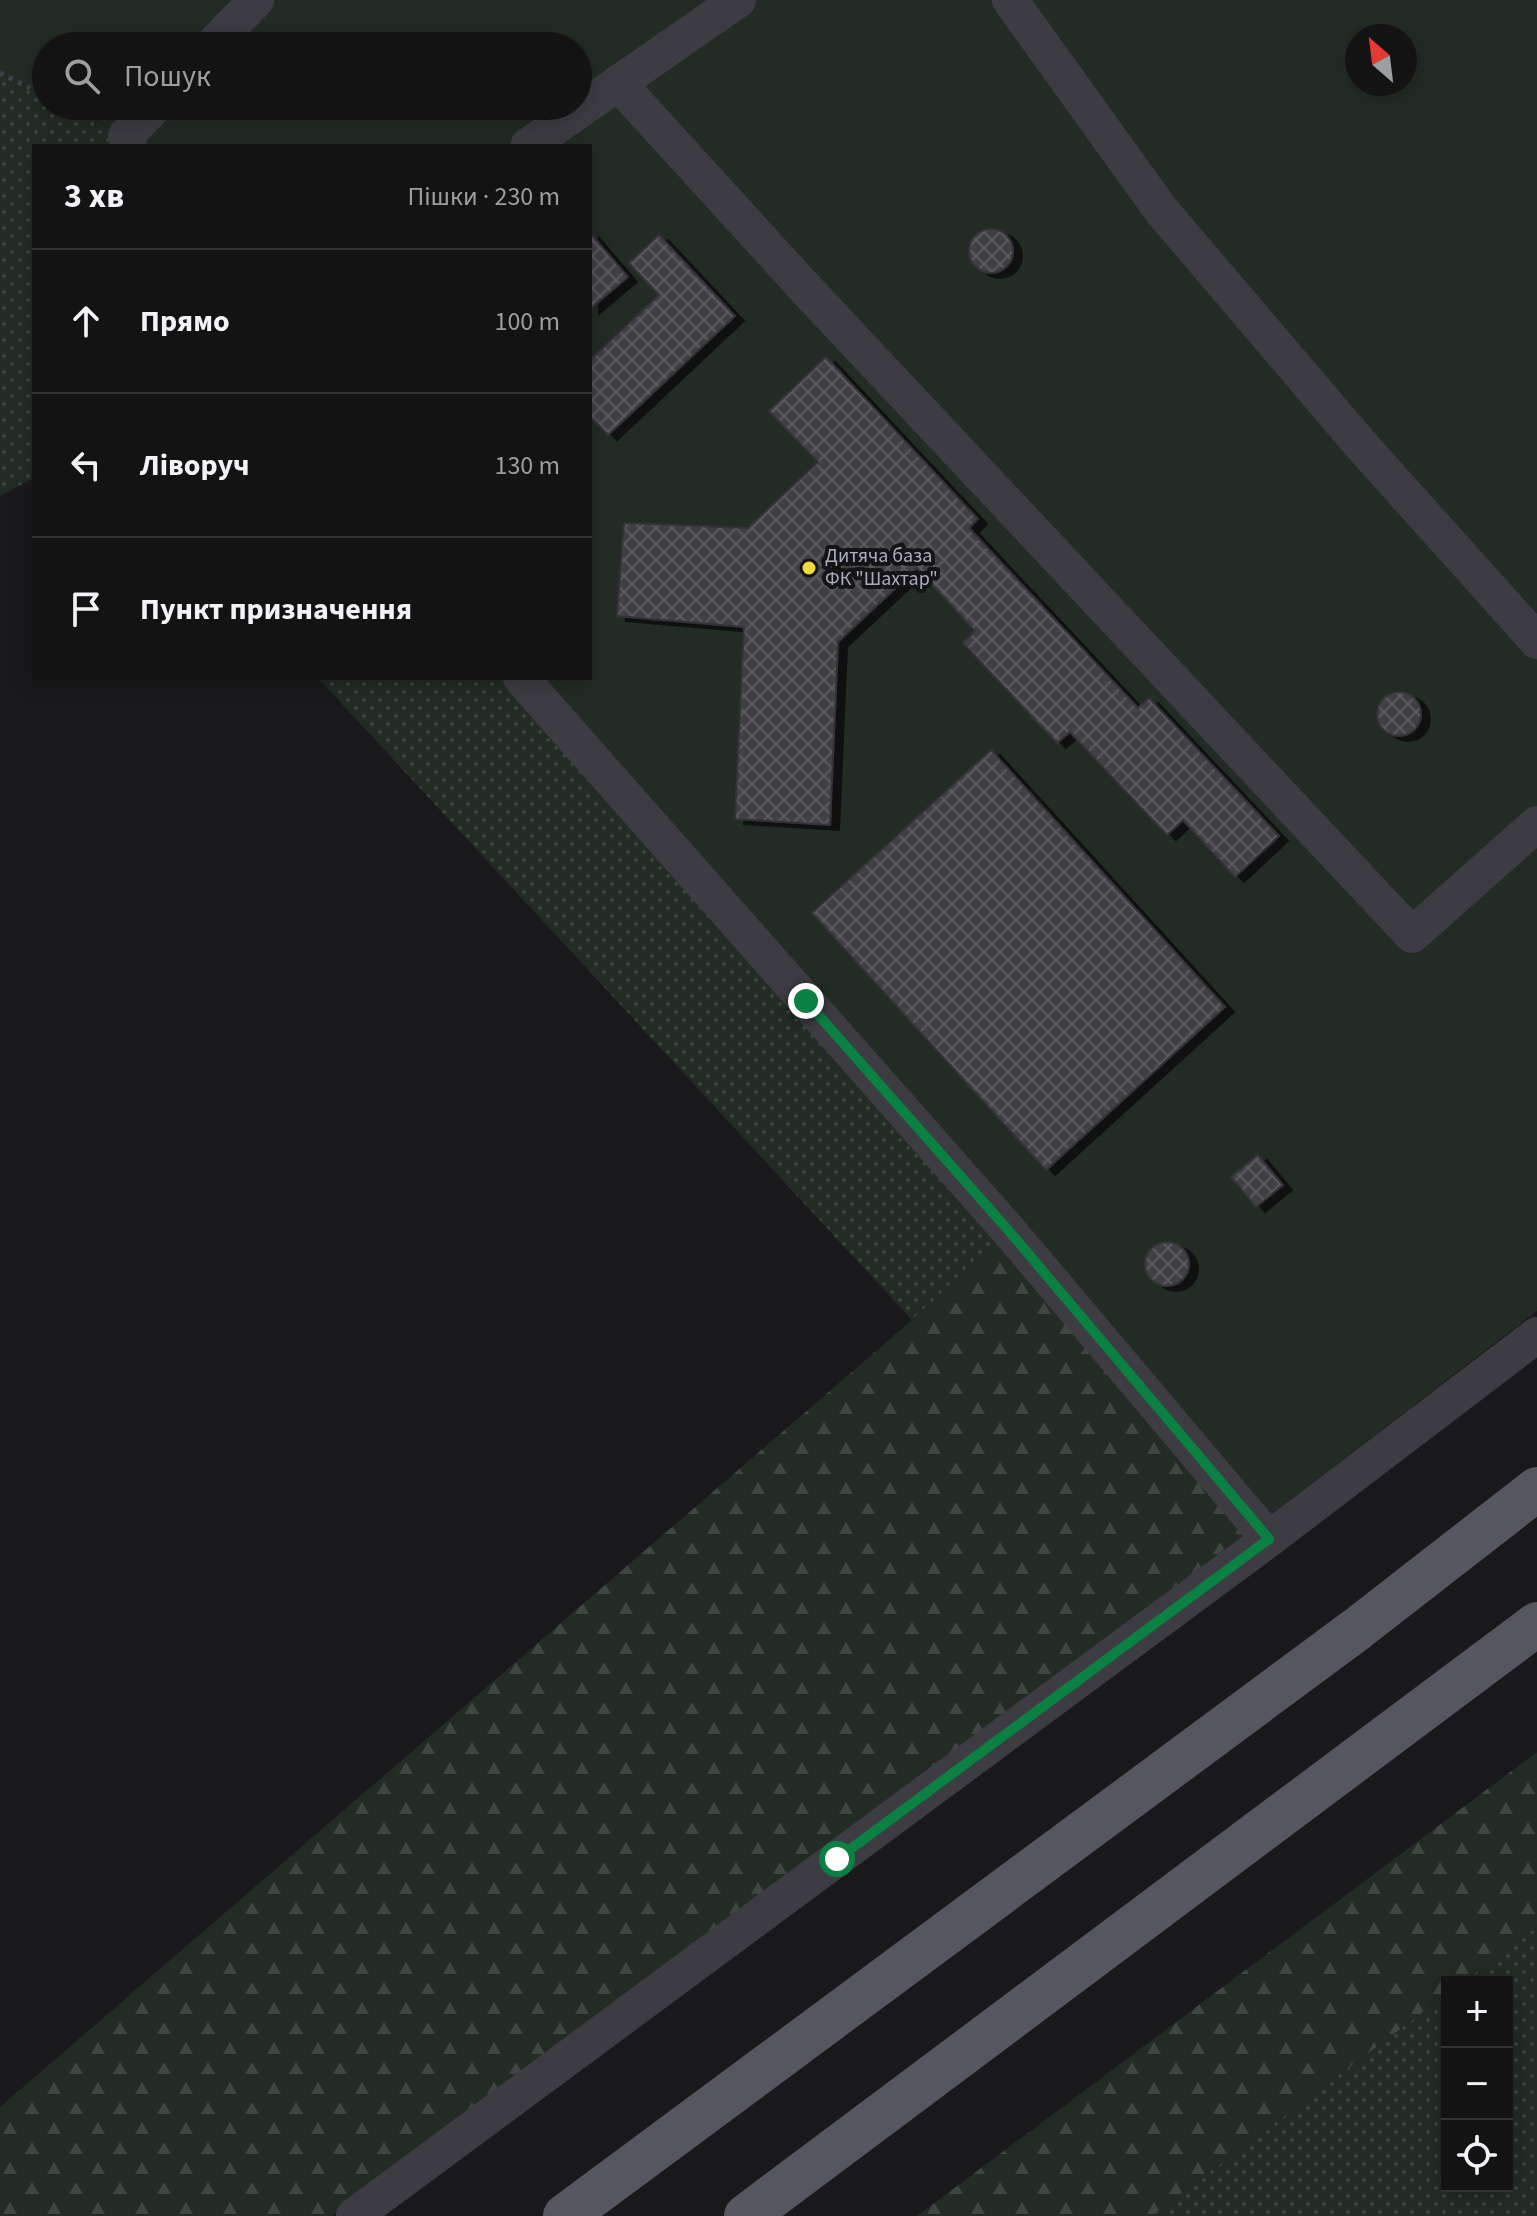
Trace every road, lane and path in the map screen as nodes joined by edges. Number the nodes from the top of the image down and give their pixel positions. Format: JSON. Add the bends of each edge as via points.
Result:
{"nodes":[{"id":1,"x":256,"y":0,"type":"edge"},
{"id":2,"x":738,"y":0,"type":"edge"},
{"id":3,"x":1010,"y":0,"type":"edge"},
{"id":4,"x":225,"y":32,"type":"edge"},
{"id":5,"x":0,"y":73,"type":"edge"},
{"id":6,"x":618,"y":83,"type":"junction"},
{"id":7,"x":32,"y":89,"type":"edge"},
{"id":8,"x":592,"y":101,"type":"edge"},
{"id":9,"x":141,"y":120,"type":"edge"},
{"id":10,"x":565,"y":120,"type":"edge"},
{"id":11,"x":128,"y":144,"type":"edge"},
{"id":12,"x":531,"y":144,"type":"edge"},
{"id":13,"x":1537,"y":641,"type":"edge"},
{"id":14,"x":523,"y":680,"type":"edge"},
{"id":15,"x":1537,"y":824,"type":"edge"},
{"id":16,"x":1537,"y":1335,"type":"edge"},
{"id":17,"x":1537,"y":1489,"type":"edge"},
{"id":18,"x":1269,"y":1539,"type":"junction"},
{"id":19,"x":1537,"y":1624,"type":"edge"},
{"id":20,"x":354,"y":2216,"type":"edge"},
{"id":21,"x":565,"y":2216,"type":"edge"},
{"id":22,"x":746,"y":2216,"type":"edge"}],
"edges":[{"from":1,"to":4,"type":"lane"},
{"from":2,"to":6,"type":"lane"},
{"from":3,"to":13,"type":"lane","via":[[1161,210]]},
{"from":5,"to":7,"type":"path"},
{"from":6,"to":8,"type":"lane"},
{"from":6,"to":15,"type":"lane","via":[[1412,935]]},
{"from":9,"to":11,"type":"lane","via":[[126,136]]},
{"from":10,"to":12,"type":"lane"},
{"from":14,"to":18,"type":"lane","via":[[1009,1231]]},
{"from":16,"to":18,"type":"lane"},
{"from":17,"to":21,"type":"main road","via":[[1344,1639]]},
{"from":18,"to":20,"type":"lane"},
{"from":19,"to":22,"type":"main road"}]}
